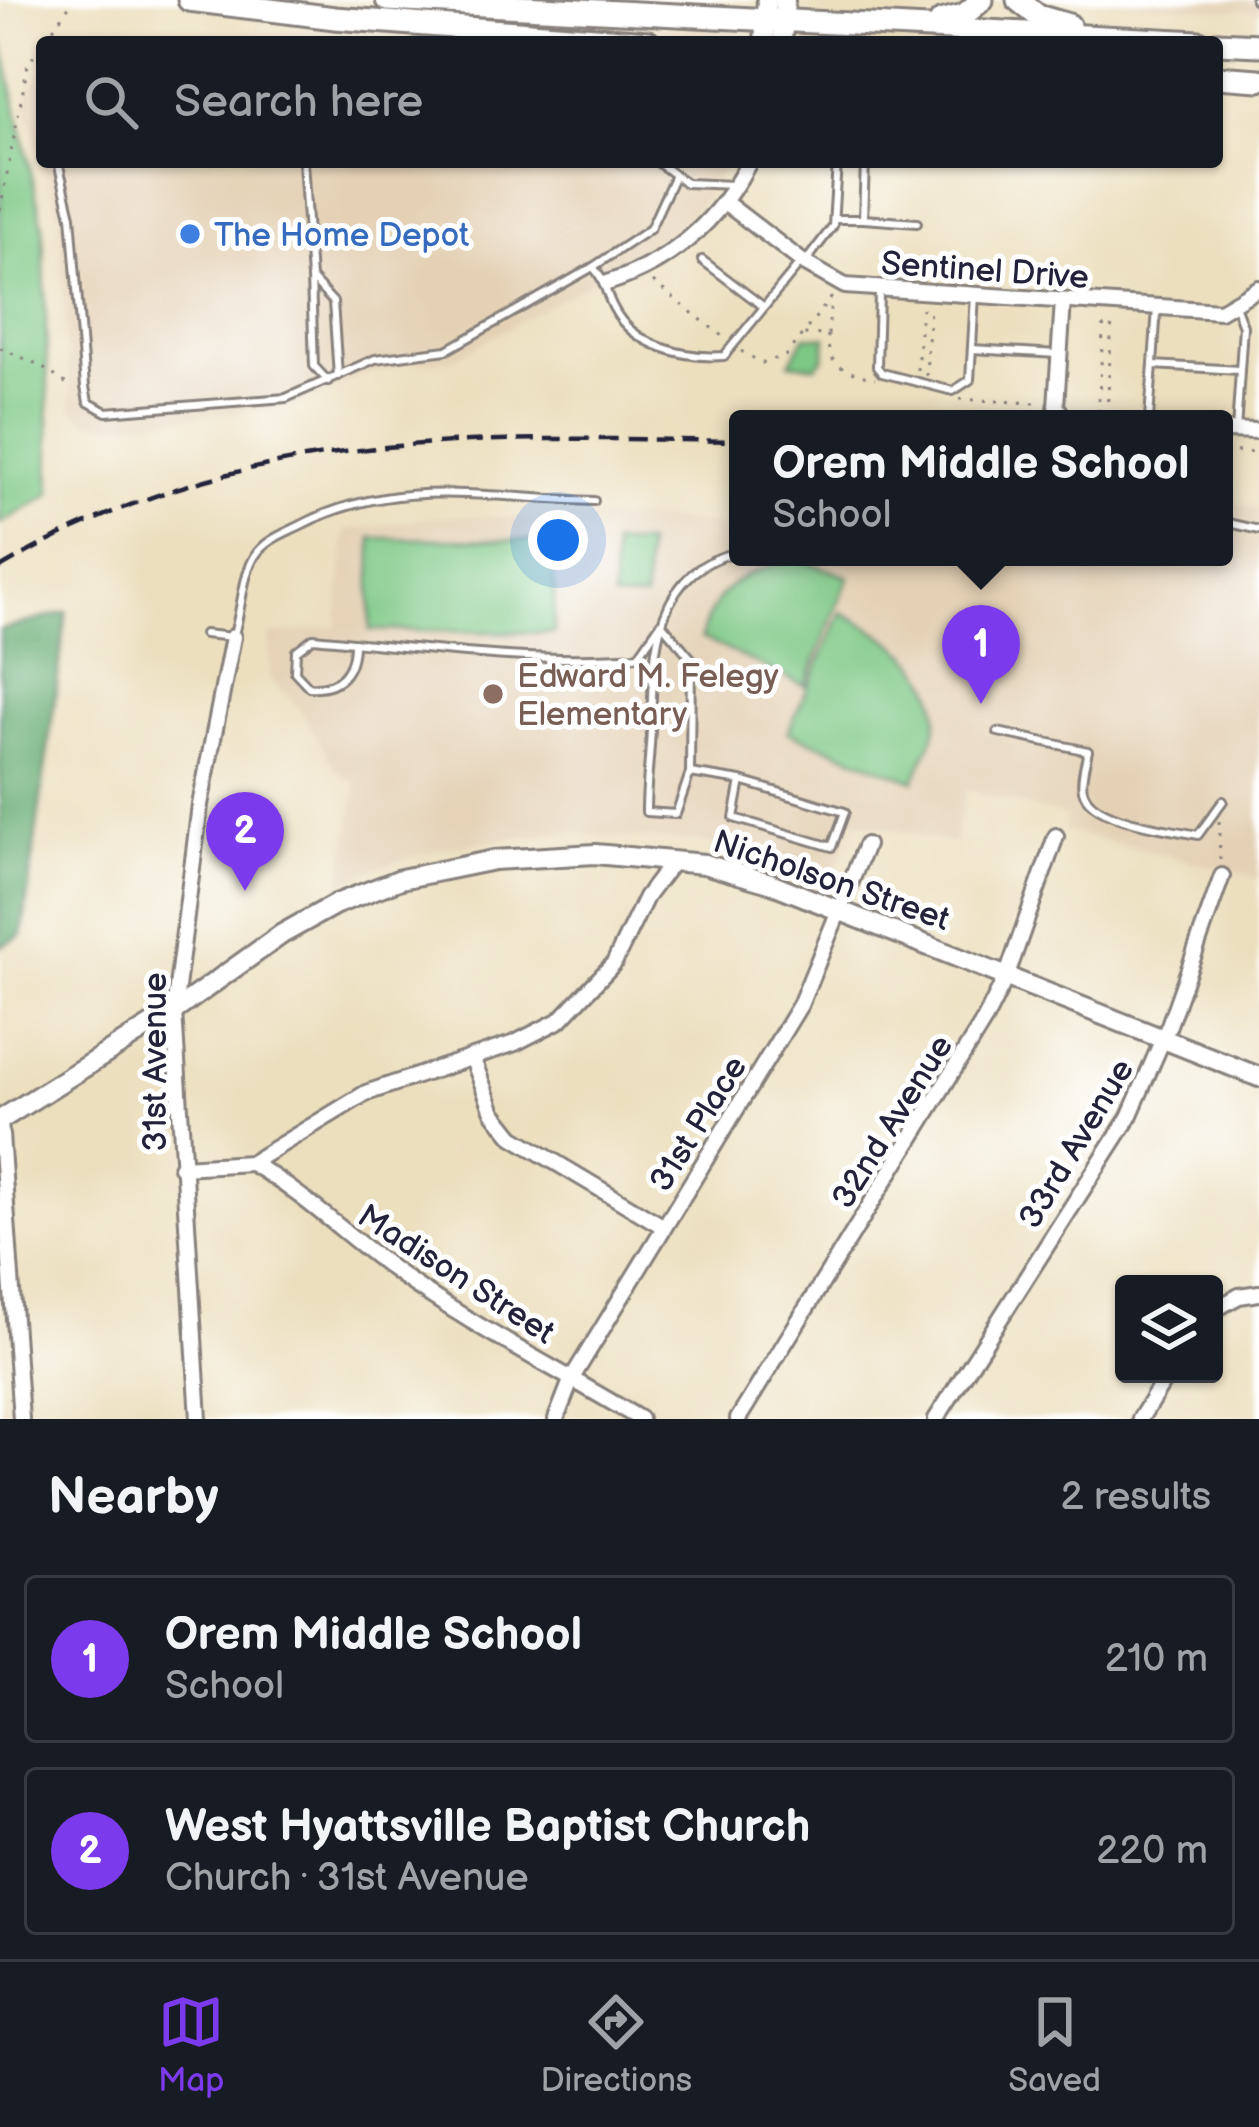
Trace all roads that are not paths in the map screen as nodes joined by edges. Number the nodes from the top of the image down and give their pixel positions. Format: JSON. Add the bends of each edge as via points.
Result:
{"nodes":[{"id":1,"x":189,"y":0,"type":"edge"},
{"id":2,"x":387,"y":0,"type":"edge"},
{"id":3,"x":982,"y":0,"type":"edge"},
{"id":4,"x":1018,"y":0,"type":"edge"},
{"id":5,"x":775,"y":9,"type":"edge"},
{"id":6,"x":924,"y":25,"type":"junction"},
{"id":7,"x":568,"y":36,"type":"edge"},
{"id":8,"x":1102,"y":36,"type":"edge"},
{"id":9,"x":1125,"y":36,"type":"edge"},
{"id":10,"x":1223,"y":43,"type":"edge"},
{"id":11,"x":1259,"y":45,"type":"edge"},
{"id":12,"x":1223,"y":77,"type":"edge"},
{"id":13,"x":1259,"y":80,"type":"edge"},
{"id":14,"x":59,"y":168,"type":"edge"},
{"id":15,"x":303,"y":168,"type":"edge"},
{"id":16,"x":664,"y":168,"type":"edge"},
{"id":17,"x":746,"y":168,"type":"edge"},
{"id":18,"x":837,"y":168,"type":"edge"},
{"id":19,"x":866,"y":168,"type":"edge"},
{"id":20,"x":674,"y":177,"type":"junction"},
{"id":21,"x":737,"y":184,"type":"junction"},
{"id":22,"x":727,"y":204,"type":"junction"},
{"id":23,"x":835,"y":219,"type":"junction"},
{"id":24,"x":863,"y":219,"type":"junction"},
{"id":25,"x":916,"y":223,"type":"dead end"},
{"id":26,"x":702,"y":260,"type":"dead end"},
{"id":27,"x":803,"y":262,"type":"junction"},
{"id":28,"x":593,"y":267,"type":"junction"},
{"id":29,"x":311,"y":278,"type":"junction"},
{"id":30,"x":607,"y":283,"type":"junction"},
{"id":31,"x":1259,"y":288,"type":"edge"},
{"id":32,"x":879,"y":289,"type":"junction"},
{"id":33,"x":975,"y":294,"type":"junction"},
{"id":34,"x":1063,"y":301,"type":"junction"},
{"id":35,"x":1235,"y":305,"type":"junction"},
{"id":36,"x":764,"y":307,"type":"junction"},
{"id":37,"x":1156,"y":308,"type":"junction"},
{"id":38,"x":972,"y":349,"type":"junction"},
{"id":39,"x":1059,"y":354,"type":"junction"},
{"id":40,"x":1153,"y":365,"type":"junction"},
{"id":41,"x":1240,"y":370,"type":"junction"},
{"id":42,"x":338,"y":376,"type":"junction"},
{"id":43,"x":328,"y":381,"type":"junction"},
{"id":44,"x":1062,"y":410,"type":"edge"},
{"id":45,"x":1150,"y":410,"type":"edge"},
{"id":46,"x":1233,"y":412,"type":"edge"},
{"id":47,"x":594,"y":501,"type":"dead end"},
{"id":48,"x":729,"y":555,"type":"edge"},
{"id":49,"x":662,"y":623,"type":"junction"},
{"id":50,"x":204,"y":634,"type":"dead end"},
{"id":51,"x":232,"y":637,"type":"junction"},
{"id":52,"x":354,"y":642,"type":"junction"},
{"id":53,"x":998,"y":732,"type":"dead end"},
{"id":54,"x":690,"y":773,"type":"junction"},
{"id":55,"x":741,"y":781,"type":"junction"},
{"id":56,"x":1221,"y":804,"type":"road end"},
{"id":57,"x":1056,"y":836,"type":"dead end"},
{"id":58,"x":866,"y":845,"type":"dead end"},
{"id":59,"x":674,"y":860,"type":"junction"},
{"id":60,"x":1221,"y":873,"type":"road end"},
{"id":61,"x":842,"y":909,"type":"junction"},
{"id":62,"x":1007,"y":975,"type":"junction"},
{"id":63,"x":174,"y":1011,"type":"junction"},
{"id":64,"x":1164,"y":1038,"type":"junction"},
{"id":65,"x":472,"y":1057,"type":"junction"},
{"id":66,"x":1259,"y":1077,"type":"edge"},
{"id":67,"x":0,"y":1120,"type":"edge"},
{"id":68,"x":250,"y":1163,"type":"junction"},
{"id":69,"x":181,"y":1168,"type":"junction"},
{"id":70,"x":664,"y":1227,"type":"junction"},
{"id":71,"x":1259,"y":1293,"type":"edge"},
{"id":72,"x":1223,"y":1305,"type":"edge"},
{"id":73,"x":572,"y":1378,"type":"junction"},
{"id":74,"x":1162,"y":1383,"type":"edge"},
{"id":75,"x":21,"y":1419,"type":"edge"},
{"id":76,"x":199,"y":1419,"type":"edge"},
{"id":77,"x":556,"y":1419,"type":"edge"},
{"id":78,"x":640,"y":1419,"type":"edge"},
{"id":79,"x":738,"y":1419,"type":"edge"},
{"id":80,"x":936,"y":1419,"type":"edge"},
{"id":81,"x":1140,"y":1419,"type":"edge"}],
"edges":[{"from":1,"to":7,"type":"main road"},
{"from":2,"to":5,"type":"main road"},
{"from":3,"to":6,"type":"main road","via":[[964,15]]},
{"from":4,"to":9,"type":"main road","via":[[1038,16]]},
{"from":5,"to":6,"type":"main road"},
{"from":6,"to":8,"type":"main road"},
{"from":10,"to":11,"type":"main road"},
{"from":12,"to":13,"type":"main road"},
{"from":14,"to":43,"type":"lane","via":[[88,402],[106,412],[286,398]]},
{"from":15,"to":29,"type":"lane"},
{"from":16,"to":20,"type":"lane"},
{"from":17,"to":21,"type":"street"},
{"from":18,"to":23,"type":"lane"},
{"from":19,"to":24,"type":"lane"},
{"from":20,"to":21,"type":"lane"},
{"from":20,"to":28,"type":"lane","via":[[650,229]]},
{"from":21,"to":22,"type":"street"},
{"from":22,"to":27,"type":"street","name":"Sentinel Drive"},
{"from":22,"to":30,"type":"street","via":[[682,247]]},
{"from":23,"to":24,"type":"lane"},
{"from":23,"to":27,"type":"lane"},
{"from":24,"to":25,"type":"lane"},
{"from":26,"to":36,"type":"lane"},
{"from":27,"to":32,"type":"street","name":"Sentinel Drive","via":[[845,286]]},
{"from":27,"to":36,"type":"lane"},
{"from":28,"to":30,"type":"lane"},
{"from":28,"to":42,"type":"lane","via":[[459,345],[376,359]]},
{"from":29,"to":42,"type":"lane","via":[[333,302]]},
{"from":29,"to":43,"type":"lane","via":[[314,366]]},
{"from":30,"to":36,"type":"lane","via":[[616,314],[676,356],[724,356]]},
{"from":31,"to":35,"type":"street"},
{"from":32,"to":33,"type":"street","name":"Sentinel Drive"},
{"from":32,"to":38,"type":"lane","via":[[877,367],[953,392],[964,388]]},
{"from":33,"to":34,"type":"street","name":"Sentinel Drive"},
{"from":33,"to":38,"type":"lane"},
{"from":34,"to":37,"type":"street","name":"Sentinel Drive"},
{"from":34,"to":39,"type":"street"},
{"from":35,"to":37,"type":"street","name":"Sentinel Drive"},
{"from":35,"to":41,"type":"lane","via":[[1243,326]]},
{"from":37,"to":40,"type":"lane"},
{"from":38,"to":39,"type":"lane"},
{"from":39,"to":44,"type":"street"},
{"from":40,"to":41,"type":"lane"},
{"from":40,"to":45,"type":"lane"},
{"from":41,"to":46,"type":"lane"},
{"from":42,"to":43,"type":"lane"},
{"from":47,"to":51,"type":"lane","via":[[509,492],[405,495],[328,511],[255,556]]},
{"from":48,"to":49,"type":"lane","via":[[703,564],[677,587]]},
{"from":49,"to":52,"type":"lane","via":[[638,656],[481,656]]},
{"from":49,"to":54,"type":"lane","via":[[691,658]]},
{"from":49,"to":54,"type":"lane","via":[[646,812],[676,814]]},
{"from":50,"to":51,"type":"lane"},
{"from":51,"to":63,"type":"street","name":"31st Avenue"},
{"from":52,"to":52,"type":"lane","via":[[313,638],[296,651],[295,672],[309,687],[326,688],[354,661]]},
{"from":53,"to":56,"type":"lane","via":[[1088,751],[1082,789],[1094,808],[1121,818],[1198,835]]},
{"from":54,"to":55,"type":"lane"},
{"from":55,"to":55,"type":"lane","via":[[734,818],[832,847],[845,812]]},
{"from":57,"to":62,"type":"street","name":"32nd Avenue"},
{"from":58,"to":61,"type":"street","name":"31st Place"},
{"from":59,"to":61,"type":"street","name":"Nicholson Street","via":[[738,872]]},
{"from":59,"to":63,"type":"street","name":"Nicholson Street","via":[[544,856],[400,879],[281,934]]},
{"from":59,"to":65,"type":"street","via":[[614,963],[577,1008]]},
{"from":60,"to":64,"type":"street","name":"33rd Avenue"},
{"from":61,"to":62,"type":"street","name":"Nicholson Street"},
{"from":61,"to":70,"type":"street","name":"31st Place","via":[[800,1005]]},
{"from":62,"to":64,"type":"street","name":"Nicholson Street"},
{"from":62,"to":79,"type":"street","name":"32nd Avenue"},
{"from":63,"to":67,"type":"street","name":"Nicholson Street"},
{"from":63,"to":69,"type":"street","name":"31st Avenue"},
{"from":64,"to":66,"type":"street","name":"Nicholson Street"},
{"from":64,"to":80,"type":"street","name":"33rd Avenue","via":[[1129,1117]]},
{"from":65,"to":68,"type":"street","via":[[367,1093]]},
{"from":65,"to":70,"type":"street","via":[[493,1112],[513,1137]]},
{"from":67,"to":75,"type":"street"},
{"from":68,"to":69,"type":"street"},
{"from":68,"to":73,"type":"street","name":"Madison Street","via":[[421,1289]]},
{"from":69,"to":76,"type":"street","name":"31st Avenue"},
{"from":70,"to":73,"type":"street","name":"31st Place"},
{"from":71,"to":72,"type":"street"},
{"from":73,"to":77,"type":"street","name":"31st Place"},
{"from":73,"to":78,"type":"street","name":"Madison Street"},
{"from":74,"to":81,"type":"street"}]}
